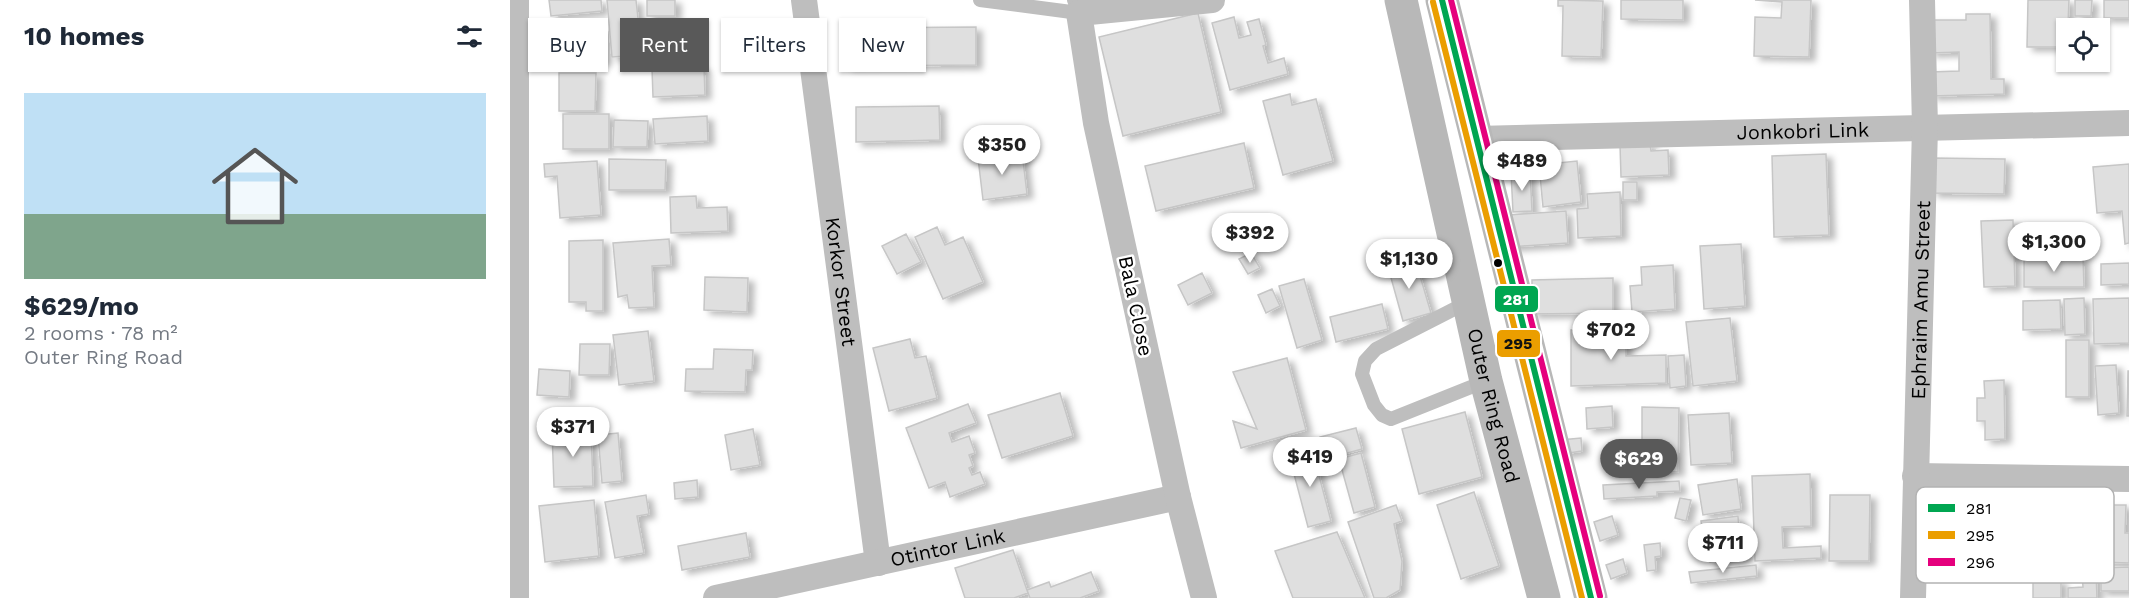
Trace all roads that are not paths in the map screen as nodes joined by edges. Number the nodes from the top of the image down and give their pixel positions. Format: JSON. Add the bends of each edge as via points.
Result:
{"nodes":[{"id":1,"x":516,"y":0,"type":"edge"},
{"id":2,"x":804,"y":0,"type":"edge"},
{"id":3,"x":980,"y":0,"type":"edge"},
{"id":4,"x":1212,"y":0,"type":"edge"},
{"id":5,"x":1401,"y":0,"type":"edge"},
{"id":6,"x":1442,"y":0,"type":"edge"},
{"id":7,"x":1922,"y":0,"type":"edge"},
{"id":8,"x":1076,"y":6,"type":"edge"},
{"id":9,"x":2129,"y":123,"type":"edge"},
{"id":10,"x":1925,"y":128,"type":"junction"},
{"id":11,"x":1477,"y":139,"type":"junction"},
{"id":12,"x":1468,"y":302,"type":"junction"},
{"id":13,"x":1486,"y":381,"type":"junction"},
{"id":14,"x":1915,"y":476,"type":"junction"},
{"id":15,"x":2129,"y":479,"type":"edge"},
{"id":16,"x":1178,"y":497,"type":"junction"},
{"id":17,"x":878,"y":563,"type":"junction"},
{"id":18,"x":516,"y":598,"type":"edge"},
{"id":19,"x":716,"y":598,"type":"edge"},
{"id":20,"x":1204,"y":598,"type":"edge"},
{"id":21,"x":1544,"y":598,"type":"edge"},
{"id":22,"x":1591,"y":598,"type":"edge"},
{"id":23,"x":1913,"y":598,"type":"edge"}],
"edges":[{"from":1,"to":18,"type":"street"},
{"from":2,"to":17,"type":"street","name":"Korkor Street"},
{"from":3,"to":8,"type":"lane"},
{"from":4,"to":8,"type":"street"},
{"from":5,"to":12,"type":"main road","name":"Outer Ring Road"},
{"from":6,"to":11,"type":"main road"},
{"from":7,"to":10,"type":"street","name":"Ephraim Amu Street"},
{"from":8,"to":16,"type":"street","name":"Bala Close","via":[[1096,123]]},
{"from":9,"to":10,"type":"street","name":"Jonkobri Link"},
{"from":10,"to":11,"type":"street","name":"Jonkobri Link"},
{"from":10,"to":14,"type":"street","name":"Ephraim Amu Street"},
{"from":11,"to":22,"type":"main road"},
{"from":12,"to":13,"type":"main road","name":"Outer Ring Road"},
{"from":12,"to":13,"type":"lane","via":[[1376,349],[1365,361],[1362,374],[1374,405],[1391,419]]},
{"from":13,"to":21,"type":"main road","name":"Outer Ring Road"},
{"from":14,"to":15,"type":"street"},
{"from":14,"to":23,"type":"street","name":"Ephraim Amu Street"},
{"from":16,"to":17,"type":"street","name":"Otintor Link"},
{"from":16,"to":20,"type":"street","name":"Bala Close"},
{"from":17,"to":19,"type":"street","name":"Otintor Link"}]}
